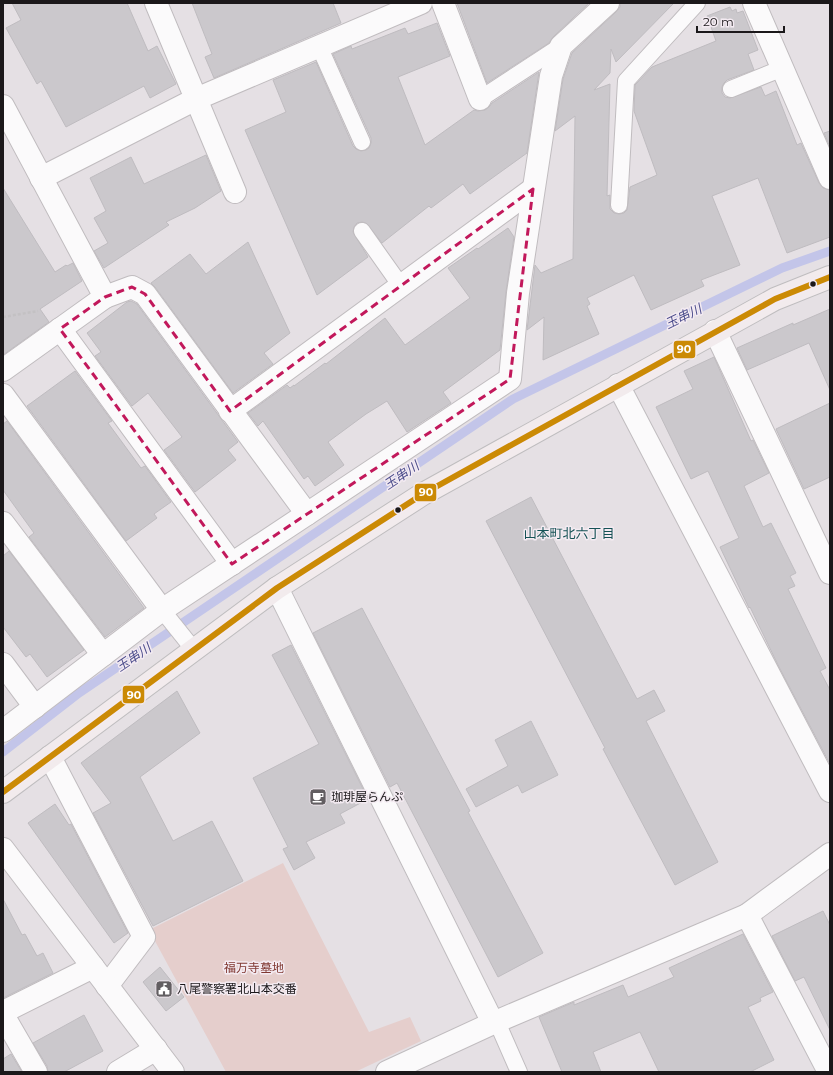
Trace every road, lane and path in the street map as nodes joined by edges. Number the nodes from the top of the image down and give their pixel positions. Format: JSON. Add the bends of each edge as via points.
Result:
{"nodes":[{"id":1,"x":156,"y":3,"type":"edge"},
{"id":2,"x":421,"y":3,"type":"edge"},
{"id":3,"x":443,"y":3,"type":"edge"},
{"id":4,"x":608,"y":3,"type":"edge"},
{"id":5,"x":697,"y":3,"type":"edge"},
{"id":6,"x":754,"y":3,"type":"edge"},
{"id":7,"x":319,"y":46,"type":"junction"},
{"id":8,"x":561,"y":46,"type":"junction"},
{"id":9,"x":783,"y":68,"type":"junction"},
{"id":10,"x":731,"y":89,"type":"dead end"},
{"id":11,"x":196,"y":99,"type":"junction"},
{"id":12,"x":480,"y":99,"type":"joint"},
{"id":13,"x":3,"y":106,"type":"edge"},
{"id":14,"x":362,"y":142,"type":"dead end"},
{"id":15,"x":41,"y":178,"type":"junction"},
{"id":16,"x":830,"y":178,"type":"edge"},
{"id":17,"x":533,"y":190,"type":"junction"},
{"id":18,"x":235,"y":192,"type":"dead end"},
{"id":19,"x":619,"y":205,"type":"dead end"},
{"id":20,"x":362,"y":231,"type":"dead end"},
{"id":21,"x":830,"y":277,"type":"edge"},
{"id":22,"x":401,"y":286,"type":"junction"},
{"id":23,"x":105,"y":297,"type":"junction"},
{"id":24,"x":60,"y":329,"type":"junction"},
{"id":25,"x":715,"y":331,"type":"junction"},
{"id":26,"x":3,"y":370,"type":"edge"},
{"id":27,"x":618,"y":385,"type":"junction"},
{"id":28,"x":3,"y":395,"type":"edge"},
{"id":29,"x":230,"y":411,"type":"junction"},
{"id":30,"x":307,"y":514,"type":"junction"},
{"id":31,"x":3,"y":523,"type":"edge"},
{"id":32,"x":232,"y":564,"type":"junction"},
{"id":33,"x":830,"y":573,"type":"edge"},
{"id":34,"x":277,"y":588,"type":"junction"},
{"id":35,"x":166,"y":614,"type":"junction"},
{"id":36,"x":188,"y":643,"type":"junction"},
{"id":37,"x":103,"y":655,"type":"junction"},
{"id":38,"x":3,"y":664,"type":"edge"},
{"id":39,"x":35,"y":707,"type":"junction"},
{"id":40,"x":3,"y":731,"type":"edge"},
{"id":41,"x":50,"y":757,"type":"junction"},
{"id":42,"x":830,"y":791,"type":"edge"},
{"id":43,"x":3,"y":792,"type":"edge"},
{"id":44,"x":3,"y":849,"type":"edge"},
{"id":45,"x":830,"y":854,"type":"edge"},
{"id":46,"x":747,"y":915,"type":"junction"},
{"id":47,"x":93,"y":967,"type":"junction"},
{"id":48,"x":107,"y":986,"type":"junction"},
{"id":49,"x":3,"y":1014,"type":"edge"},
{"id":50,"x":495,"y":1022,"type":"junction"},
{"id":51,"x":156,"y":1049,"type":"junction"},
{"id":52,"x":36,"y":1072,"type":"edge"},
{"id":53,"x":118,"y":1072,"type":"edge"},
{"id":54,"x":173,"y":1072,"type":"edge"},
{"id":55,"x":387,"y":1072,"type":"edge"},
{"id":56,"x":519,"y":1072,"type":"edge"},
{"id":57,"x":829,"y":1072,"type":"edge"}],
"edges":[{"from":1,"to":11,"type":"street"},
{"from":2,"to":7,"type":"street"},
{"from":3,"to":12,"type":"street"},
{"from":4,"to":8,"type":"street"},
{"from":5,"to":19,"type":"lane","via":[[626,81]]},
{"from":6,"to":9,"type":"street"},
{"from":7,"to":11,"type":"street"},
{"from":7,"to":14,"type":"lane"},
{"from":8,"to":12,"type":"lane"},
{"from":8,"to":17,"type":"street","via":[[551,76]]},
{"from":9,"to":10,"type":"lane"},
{"from":9,"to":16,"type":"street"},
{"from":11,"to":15,"type":"street"},
{"from":11,"to":18,"type":"street"},
{"from":13,"to":15,"type":"street"},
{"from":15,"to":23,"type":"street"},
{"from":17,"to":22,"type":"street"},
{"from":17,"to":30,"type":"street","via":[[518,293],[510,379]]},
{"from":20,"to":22,"type":"lane"},
{"from":21,"to":25,"type":"main road","via":[[775,299]]},
{"from":22,"to":29,"type":"street"},
{"from":23,"to":24,"type":"street"},
{"from":23,"to":29,"type":"street","via":[[132,287],[145,294]]},
{"from":24,"to":26,"type":"street"},
{"from":24,"to":32,"type":"street"},
{"from":25,"to":27,"type":"main road"},
{"from":25,"to":33,"type":"street"},
{"from":27,"to":34,"type":"main road","via":[[423,494]]},
{"from":27,"to":42,"type":"street"},
{"from":28,"to":35,"type":"street"},
{"from":29,"to":30,"type":"street"},
{"from":30,"to":32,"type":"street"},
{"from":31,"to":37,"type":"street"},
{"from":32,"to":35,"type":"street"},
{"from":34,"to":36,"type":"main road"},
{"from":34,"to":50,"type":"street"},
{"from":35,"to":36,"type":"lane"},
{"from":35,"to":37,"type":"street"},
{"from":36,"to":41,"type":"main road"},
{"from":37,"to":39,"type":"street"},
{"from":38,"to":39,"type":"street"},
{"from":39,"to":40,"type":"street"},
{"from":41,"to":43,"type":"main road"},
{"from":41,"to":48,"type":"street","via":[[144,937]]},
{"from":44,"to":47,"type":"street"},
{"from":45,"to":46,"type":"street"},
{"from":46,"to":50,"type":"street"},
{"from":46,"to":57,"type":"street"},
{"from":47,"to":48,"type":"street"},
{"from":47,"to":49,"type":"street"},
{"from":48,"to":51,"type":"street"},
{"from":49,"to":52,"type":"street"},
{"from":50,"to":55,"type":"street"},
{"from":50,"to":56,"type":"lane"},
{"from":51,"to":53,"type":"street"},
{"from":51,"to":54,"type":"street"}]}
